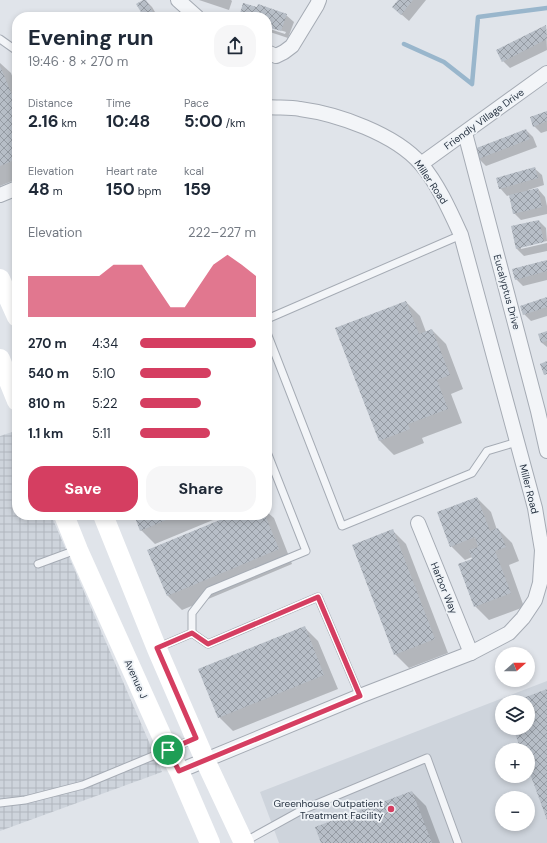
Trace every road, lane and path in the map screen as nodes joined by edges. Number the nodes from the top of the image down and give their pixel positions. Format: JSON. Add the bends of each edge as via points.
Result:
{"nodes":[{"id":1,"x":178,"y":0,"type":"edge"},
{"id":2,"x":319,"y":0,"type":"edge"},
{"id":3,"x":191,"y":12,"type":"edge"},
{"id":4,"x":0,"y":39,"type":"edge"},
{"id":5,"x":12,"y":48,"type":"edge"},
{"id":6,"x":272,"y":54,"type":"edge"},
{"id":7,"x":547,"y":73,"type":"edge"},
{"id":8,"x":272,"y":107,"type":"edge"},
{"id":9,"x":465,"y":133,"type":"junction"},
{"id":10,"x":421,"y":164,"type":"junction"},
{"id":11,"x":12,"y":190,"type":"edge"},
{"id":12,"x":0,"y":195,"type":"edge"},
{"id":13,"x":460,"y":235,"type":"junction"},
{"id":14,"x":0,"y":279,"type":"edge"},
{"id":15,"x":12,"y":307,"type":"edge"},
{"id":16,"x":272,"y":317,"type":"edge"},
{"id":17,"x":272,"y":346,"type":"edge"},
{"id":18,"x":0,"y":359,"type":"edge"},
{"id":19,"x":12,"y":389,"type":"edge"},
{"id":20,"x":543,"y":409,"type":"edge"},
{"id":21,"x":517,"y":442,"type":"junction"},
{"id":22,"x":547,"y":451,"type":"edge"},
{"id":23,"x":272,"y":465,"type":"edge"},
{"id":24,"x":66,"y":520,"type":"edge"},
{"id":25,"x":105,"y":520,"type":"edge"},
{"id":26,"x":418,"y":523,"type":"dead end"},
{"id":27,"x":78,"y":550,"type":"junction"},
{"id":28,"x":38,"y":564,"type":"dead end"},
{"id":29,"x":192,"y":633,"type":"junction"},
{"id":30,"x":157,"y":648,"type":"junction"},
{"id":31,"x":471,"y":654,"type":"junction"},
{"id":32,"x":360,"y":696,"type":"junction"},
{"id":33,"x":196,"y":738,"type":"junction"},
{"id":34,"x":168,"y":750,"type":"junction"},
{"id":35,"x":205,"y":760,"type":"junction"},
{"id":36,"x":179,"y":771,"type":"junction"},
{"id":37,"x":0,"y":803,"type":"edge"},
{"id":38,"x":244,"y":842,"type":"edge"},
{"id":39,"x":210,"y":843,"type":"edge"},
{"id":40,"x":458,"y":843,"type":"edge"}],
"edges":[{"from":1,"to":3,"type":"street"},
{"from":2,"to":6,"type":"street","via":[[292,46],[276,56]]},
{"from":4,"to":5,"type":"lane"},
{"from":7,"to":9,"type":"street","name":"Friendly Village Drive"},
{"from":8,"to":10,"type":"street","name":"Miller Road","via":[[300,109],[340,118],[387,138]]},
{"from":9,"to":10,"type":"street","name":"Friendly Village Drive"},
{"from":9,"to":20,"type":"street","name":"Eucalyptus Drive"},
{"from":10,"to":13,"type":"street","name":"Miller Road","via":[[449,208]]},
{"from":11,"to":12,"type":"street"},
{"from":13,"to":16,"type":"lane"},
{"from":13,"to":21,"type":"street","name":"Miller Road"},
{"from":14,"to":15,"type":"street"},
{"from":17,"to":21,"type":"lane","via":[[342,526],[472,473],[487,451]]},
{"from":18,"to":19,"type":"street"},
{"from":20,"to":22,"type":"street","name":"Eucalyptus Drive"},
{"from":21,"to":31,"type":"street","name":"Miller Road","via":[[535,508],[542,550],[540,583],[535,600],[509,633]]},
{"from":23,"to":29,"type":"lane","via":[[306,551],[209,591],[192,613]]},
{"from":24,"to":27,"type":"street","name":"Avenue J"},
{"from":25,"to":30,"type":"street"},
{"from":26,"to":31,"type":"street","name":"Harbor Way"},
{"from":27,"to":28,"type":"lane"},
{"from":27,"to":34,"type":"street","name":"Avenue J"},
{"from":29,"to":30,"type":"lane"},
{"from":29,"to":32,"type":"lane","via":[[208,644],[318,597]]},
{"from":30,"to":33,"type":"street"},
{"from":31,"to":32,"type":"street","name":"Miller Road"},
{"from":32,"to":35,"type":"street","name":"Miller Road"},
{"from":33,"to":34,"type":"lane"},
{"from":33,"to":35,"type":"street"},
{"from":34,"to":36,"type":"street","name":"Avenue J"},
{"from":34,"to":37,"type":"lane","via":[[84,785],[25,800]]},
{"from":35,"to":36,"type":"street","name":"Miller Road"},
{"from":35,"to":38,"type":"street"},
{"from":36,"to":39,"type":"street","name":"Avenue J"},
{"from":38,"to":40,"type":"lane","via":[[302,810],[427,758]]}]}
